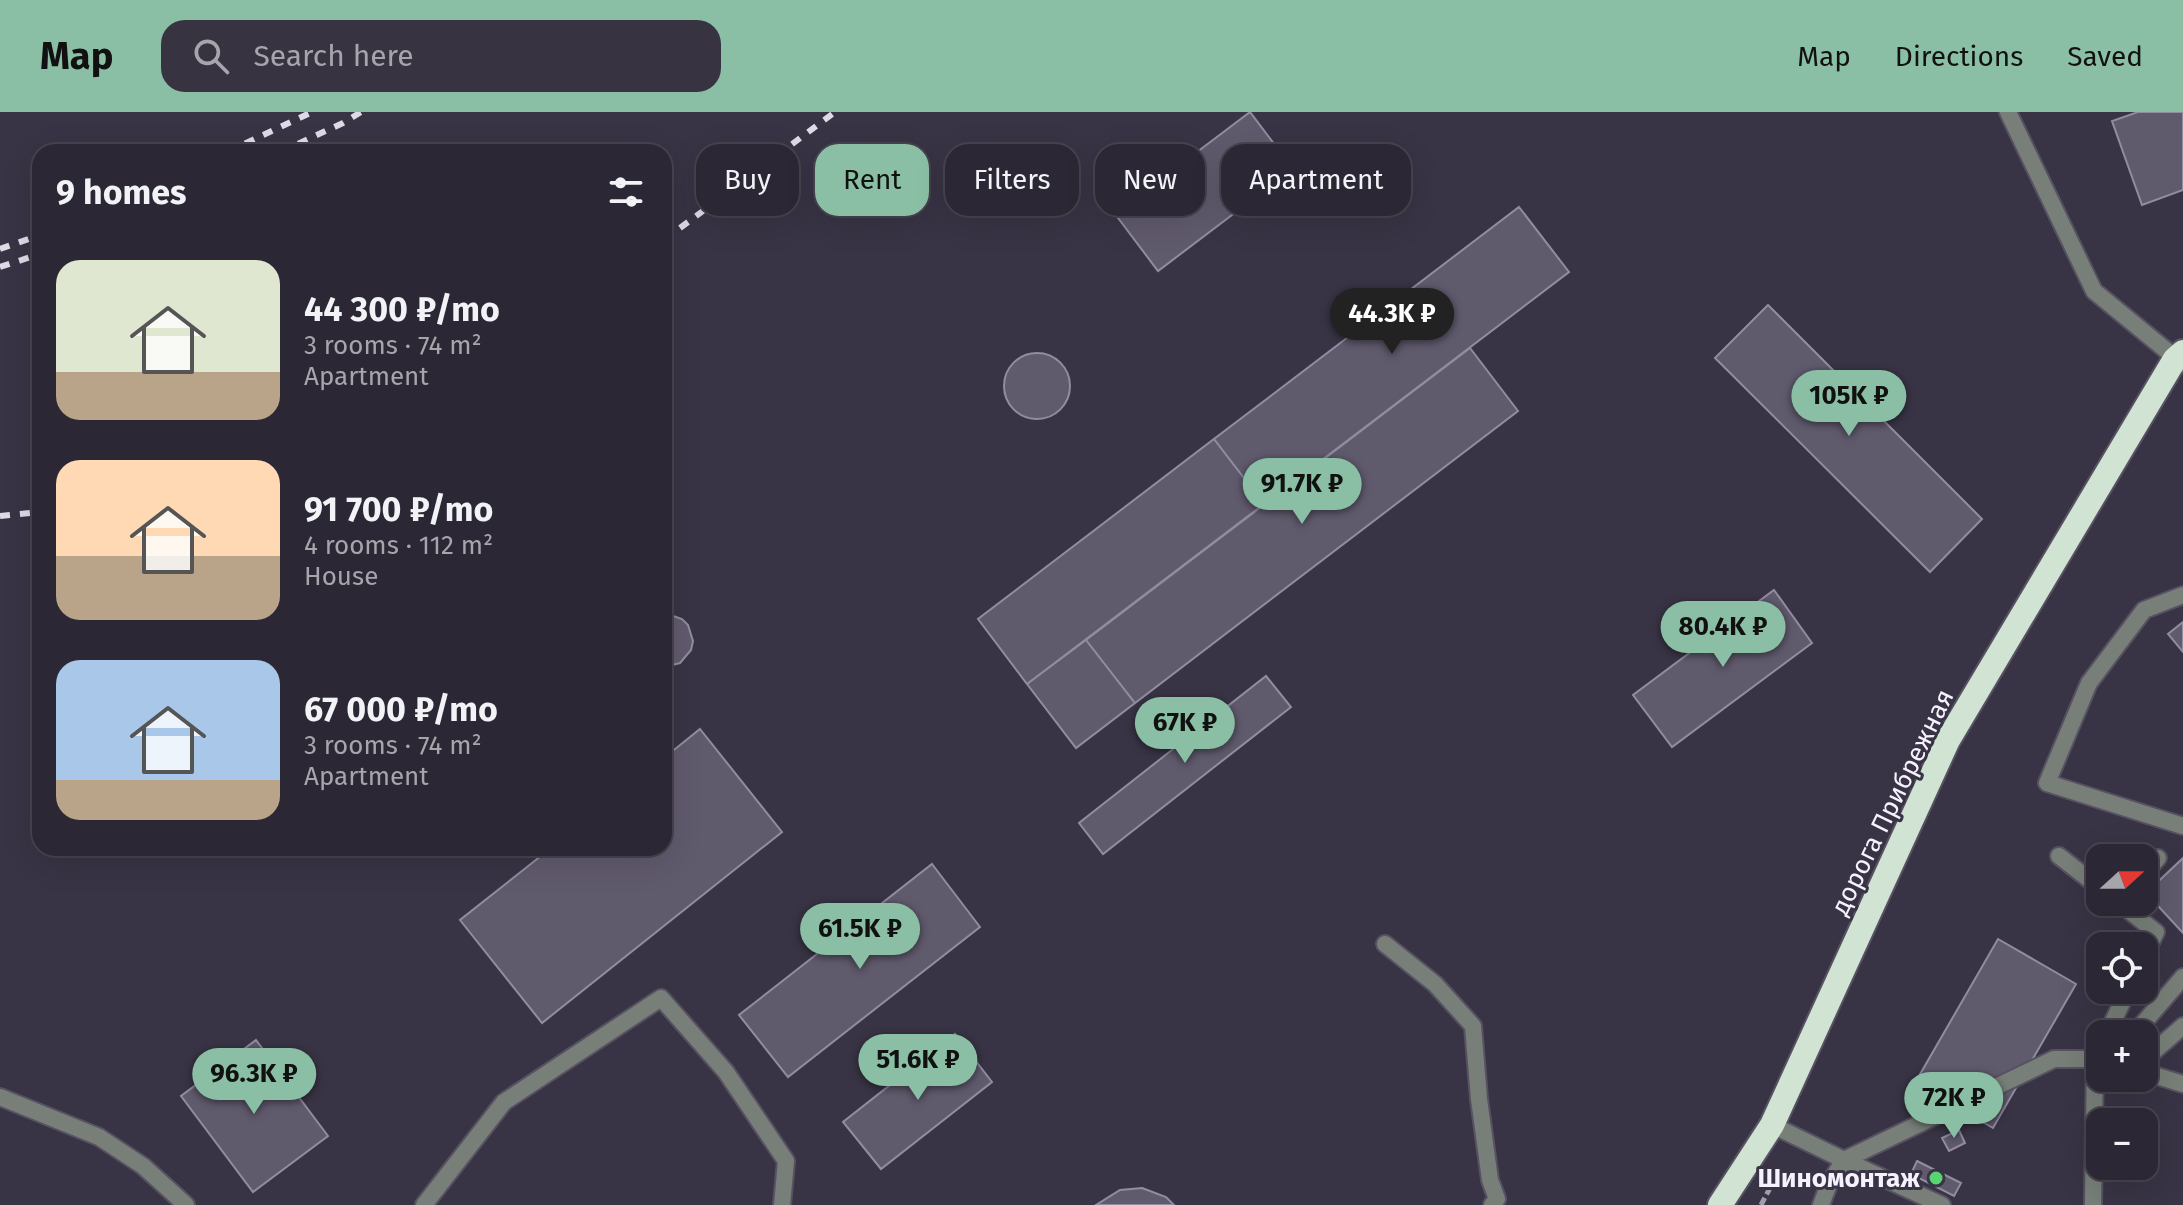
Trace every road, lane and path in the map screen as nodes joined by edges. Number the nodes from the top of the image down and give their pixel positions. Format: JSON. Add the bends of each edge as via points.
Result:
{"nodes":[{"id":1,"x":2008,"y":112,"type":"edge"},
{"id":2,"x":2180,"y":358,"type":"edge"},
{"id":3,"x":2183,"y":595,"type":"edge"},
{"id":4,"x":2183,"y":826,"type":"edge"},
{"id":5,"x":2059,"y":856,"type":"dead end"},
{"id":6,"x":2086,"y":877,"type":"edge"},
{"id":7,"x":2136,"y":916,"type":"edge"},
{"id":8,"x":2156,"y":932,"type":"edge"},
{"id":9,"x":1385,"y":944,"type":"dead end"},
{"id":10,"x":2183,"y":977,"type":"edge"},
{"id":11,"x":2146,"y":1020,"type":"edge"},
{"id":12,"x":2183,"y":1026,"type":"edge"},
{"id":13,"x":2158,"y":1048,"type":"edge"},
{"id":14,"x":2086,"y":1056,"type":"edge"},
{"id":15,"x":2158,"y":1076,"type":"edge"},
{"id":16,"x":2183,"y":1084,"type":"edge"},
{"id":17,"x":2097,"y":1092,"type":"edge"},
{"id":18,"x":0,"y":1097,"type":"edge"},
{"id":19,"x":1772,"y":1125,"type":"junction"},
{"id":20,"x":1796,"y":1136,"type":"junction"},
{"id":21,"x":1844,"y":1160,"type":"junction"},
{"id":22,"x":186,"y":1205,"type":"edge"},
{"id":23,"x":424,"y":1205,"type":"edge"},
{"id":24,"x":782,"y":1205,"type":"edge"},
{"id":25,"x":1492,"y":1205,"type":"edge"},
{"id":26,"x":1720,"y":1205,"type":"edge"},
{"id":27,"x":1761,"y":1205,"type":"edge"},
{"id":28,"x":1821,"y":1205,"type":"edge"},
{"id":29,"x":1942,"y":1205,"type":"edge"},
{"id":30,"x":2093,"y":1205,"type":"edge"}],
"edges":[{"from":1,"to":2,"type":"street","via":[[2094,291]]},
{"from":2,"to":19,"type":"highway","name":"дорога Прибрежная","via":[[1948,740]]},
{"from":3,"to":4,"type":"street","via":[[2144,610],[2089,683],[2047,783]]},
{"from":5,"to":6,"type":"street"},
{"from":7,"to":8,"type":"street"},
{"from":9,"to":25,"type":"street","via":[[1435,984],[1473,1026],[1490,1180],[1497,1199]]},
{"from":10,"to":11,"type":"street"},
{"from":12,"to":13,"type":"street"},
{"from":14,"to":21,"type":"street","via":[[2054,1059]]},
{"from":15,"to":16,"type":"street"},
{"from":17,"to":30,"type":"street"},
{"from":18,"to":22,"type":"street","via":[[99,1137],[143,1166]]},
{"from":19,"to":20,"type":"street"},
{"from":19,"to":26,"type":"highway","name":"дорога Прибрежная"},
{"from":20,"to":21,"type":"street"},
{"from":20,"to":27,"type":"path"},
{"from":21,"to":28,"type":"street"},
{"from":21,"to":29,"type":"street"},
{"from":23,"to":24,"type":"street","via":[[504,1102],[661,998],[726,1072],[786,1161]]}]}
